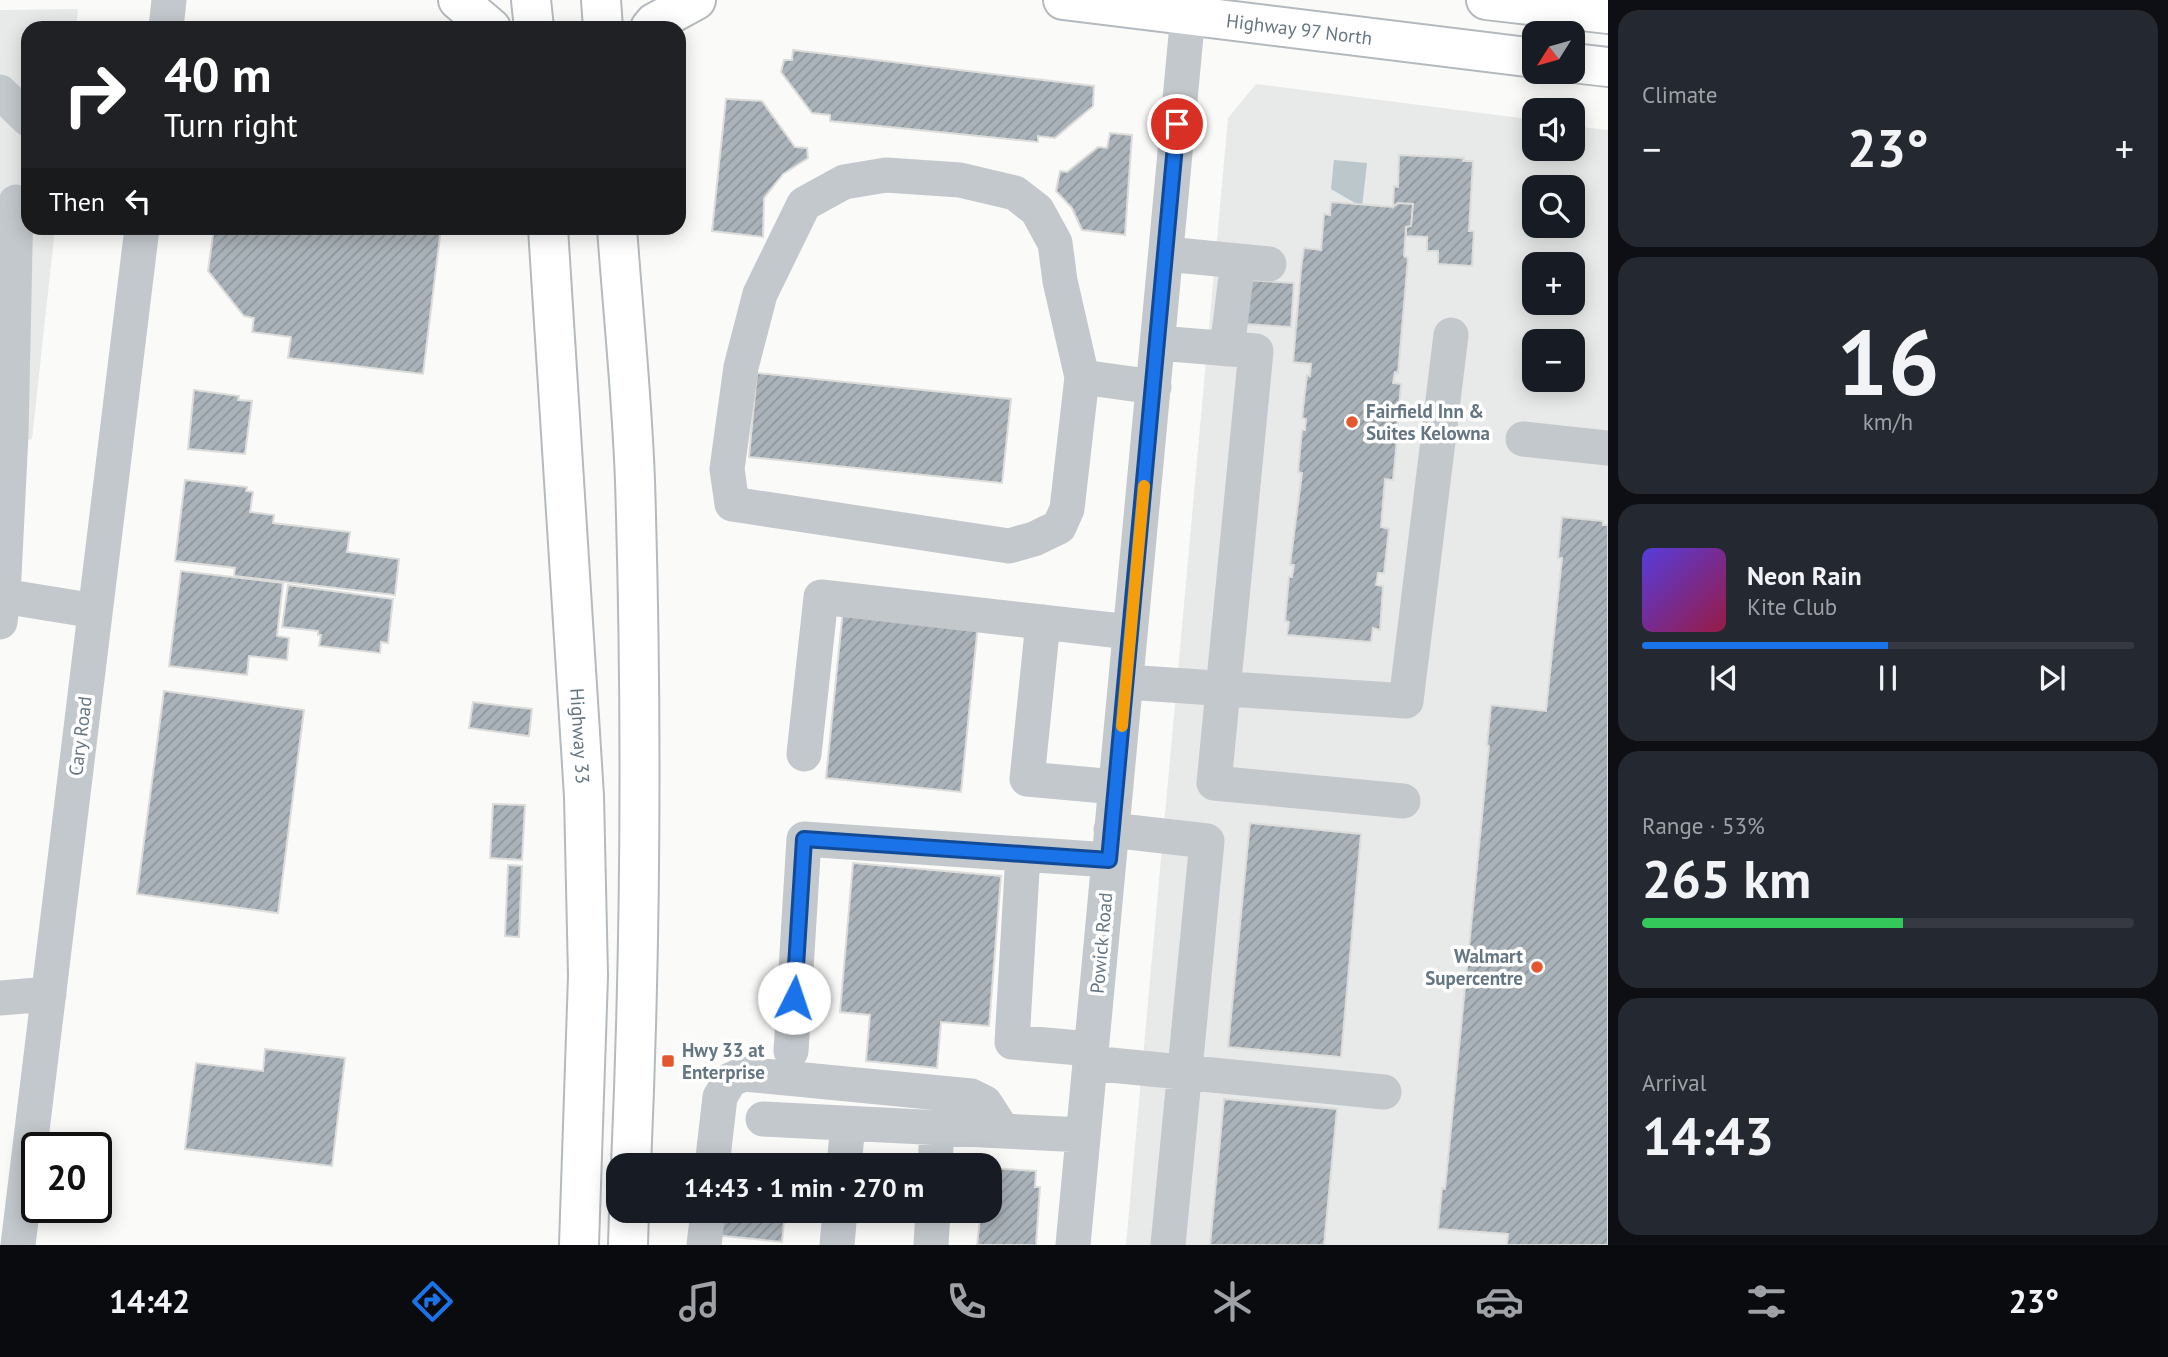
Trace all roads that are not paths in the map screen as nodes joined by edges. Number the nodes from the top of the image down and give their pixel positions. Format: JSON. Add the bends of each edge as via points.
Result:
{"nodes":[{"id":1,"x":169,"y":0,"type":"edge"},
{"id":2,"x":458,"y":0,"type":"edge"},
{"id":3,"x":531,"y":0,"type":"edge"},
{"id":4,"x":601,"y":0,"type":"edge"},
{"id":5,"x":696,"y":0,"type":"edge"},
{"id":6,"x":1063,"y":0,"type":"edge"},
{"id":7,"x":1486,"y":0,"type":"edge"},
{"id":8,"x":1200,"y":7,"type":"edge"},
{"id":9,"x":1608,"y":14,"type":"edge"},
{"id":10,"x":167,"y":21,"type":"edge"},
{"id":11,"x":483,"y":21,"type":"edge"},
{"id":12,"x":533,"y":21,"type":"edge"},
{"id":13,"x":602,"y":21,"type":"edge"},
{"id":14,"x":658,"y":21,"type":"edge"},
{"id":15,"x":1522,"y":56,"type":"edge"},
{"id":16,"x":1586,"y":64,"type":"edge"},
{"id":17,"x":1608,"y":67,"type":"edge"},
{"id":18,"x":0,"y":92,"type":"edge"},
{"id":19,"x":21,"y":112,"type":"edge"},
{"id":20,"x":15,"y":191,"type":"edge"},
{"id":21,"x":141,"y":235,"type":"edge"},
{"id":22,"x":548,"y":235,"type":"edge"},
{"id":23,"x":618,"y":235,"type":"edge"},
{"id":24,"x":1166,"y":254,"type":"junction"},
{"id":25,"x":1451,"y":335,"type":"dead end"},
{"id":26,"x":1158,"y":343,"type":"junction"},
{"id":27,"x":1227,"y":349,"type":"junction"},
{"id":28,"x":1082,"y":377,"type":"junction"},
{"id":29,"x":1154,"y":387,"type":"junction"},
{"id":30,"x":5,"y":435,"type":"edge"},
{"id":31,"x":1523,"y":439,"type":"dead end"},
{"id":32,"x":1608,"y":448,"type":"edge"},
{"id":33,"x":1,"y":605,"type":"edge"},
{"id":34,"x":95,"y":611,"type":"junction"},
{"id":35,"x":1043,"y":622,"type":"junction"},
{"id":36,"x":1130,"y":632,"type":"junction"},
{"id":37,"x":1126,"y":682,"type":"junction"},
{"id":38,"x":1223,"y":689,"type":"junction"},
{"id":39,"x":804,"y":754,"type":"dead end"},
{"id":40,"x":1116,"y":787,"type":"junction"},
{"id":41,"x":1403,"y":801,"type":"dead end"},
{"id":42,"x":1110,"y":845,"type":"junction"},
{"id":43,"x":1023,"y":854,"type":"junction"},
{"id":44,"x":49,"y":994,"type":"junction"},
{"id":45,"x":0,"y":999,"type":"edge"},
{"id":46,"x":791,"y":1051,"type":"dead end"},
{"id":47,"x":1091,"y":1056,"type":"junction"},
{"id":48,"x":1185,"y":1072,"type":"junction"},
{"id":49,"x":1384,"y":1092,"type":"dead end"},
{"id":50,"x":763,"y":1119,"type":"dead end"},
{"id":51,"x":848,"y":1124,"type":"junction"},
{"id":52,"x":937,"y":1128,"type":"junction"},
{"id":53,"x":1003,"y":1131,"type":"junction"},
{"id":54,"x":1083,"y":1135,"type":"junction"},
{"id":55,"x":632,"y":1153,"type":"edge"},
{"id":56,"x":714,"y":1153,"type":"edge"},
{"id":57,"x":845,"y":1153,"type":"edge"},
{"id":58,"x":936,"y":1153,"type":"edge"},
{"id":59,"x":14,"y":1163,"type":"edge"},
{"id":60,"x":629,"y":1223,"type":"edge"},
{"id":61,"x":707,"y":1223,"type":"edge"},
{"id":62,"x":839,"y":1223,"type":"edge"},
{"id":63,"x":932,"y":1223,"type":"edge"},
{"id":64,"x":18,"y":1245,"type":"edge"},
{"id":65,"x":579,"y":1245,"type":"edge"},
{"id":66,"x":628,"y":1245,"type":"edge"},
{"id":67,"x":704,"y":1245,"type":"edge"},
{"id":68,"x":837,"y":1245,"type":"edge"},
{"id":69,"x":930,"y":1245,"type":"edge"},
{"id":70,"x":1073,"y":1245,"type":"edge"},
{"id":71,"x":1168,"y":1245,"type":"edge"}],
"edges":[{"from":1,"to":10,"type":"street"},
{"from":2,"to":11,"type":"main road"},
{"from":3,"to":12,"type":"main road"},
{"from":4,"to":13,"type":"main road"},
{"from":5,"to":14,"type":"main road"},
{"from":6,"to":8,"type":"main road","name":"Highway 97 North"},
{"from":7,"to":9,"type":"main road"},
{"from":8,"to":15,"type":"main road","name":"Highway 97 North"},
{"from":8,"to":24,"type":"street","name":"Powick Road"},
{"from":16,"to":17,"type":"main road"},
{"from":18,"to":19,"type":"street"},
{"from":20,"to":30,"type":"street"},
{"from":21,"to":34,"type":"street","name":"Cary Road"},
{"from":22,"to":65,"type":"main road","name":"Highway 33","via":[[584,796],[588,976]]},
{"from":23,"to":55,"type":"main road","via":[[635,479],[639,710],[638,1001]]},
{"from":24,"to":26,"type":"street","name":"Powick Road"},
{"from":24,"to":27,"type":"street","via":[[1253,263]]},
{"from":25,"to":38,"type":"street","via":[[1406,701]]},
{"from":26,"to":27,"type":"street"},
{"from":26,"to":29,"type":"street","name":"Powick Road"},
{"from":27,"to":38,"type":"street","via":[[1256,351]]},
{"from":28,"to":28,"type":"street","via":[[1067,509],[1059,527],[1034,540],[1009,546],[732,504],[727,469],[741,367],[760,294],[804,204],[844,182],[886,175],[960,180],[1015,193],[1037,210],[1055,243]]},
{"from":28,"to":29,"type":"street"},
{"from":29,"to":36,"type":"street","name":"Powick Road"},
{"from":30,"to":33,"type":"street"},
{"from":31,"to":32,"type":"street"},
{"from":33,"to":34,"type":"street"},
{"from":34,"to":44,"type":"street","name":"Cary Road"},
{"from":35,"to":36,"type":"street"},
{"from":35,"to":39,"type":"street","via":[[821,597]]},
{"from":35,"to":40,"type":"street","via":[[1027,779]]},
{"from":36,"to":37,"type":"street","name":"Powick Road"},
{"from":37,"to":38,"type":"street"},
{"from":37,"to":40,"type":"street","name":"Powick Road"},
{"from":38,"to":41,"type":"street","via":[[1214,783]]},
{"from":40,"to":42,"type":"street","name":"Powick Road"},
{"from":42,"to":43,"type":"street"},
{"from":42,"to":47,"type":"street","name":"Powick Road"},
{"from":42,"to":48,"type":"street","via":[[1207,841]]},
{"from":43,"to":46,"type":"street","via":[[804,839]]},
{"from":43,"to":47,"type":"street","via":[[1012,1042]]},
{"from":44,"to":45,"type":"street"},
{"from":44,"to":59,"type":"street","name":"Cary Road"},
{"from":47,"to":48,"type":"street"},
{"from":47,"to":54,"type":"street","name":"Powick Road"},
{"from":48,"to":49,"type":"street"},
{"from":48,"to":71,"type":"street"},
{"from":50,"to":51,"type":"street"},
{"from":51,"to":52,"type":"street"},
{"from":51,"to":57,"type":"street"},
{"from":52,"to":53,"type":"street"},
{"from":52,"to":58,"type":"street"},
{"from":53,"to":54,"type":"street"},
{"from":53,"to":56,"type":"street","via":[[985,1103],[971,1096],[744,1074],[730,1080],[720,1097]]},
{"from":54,"to":70,"type":"street","name":"Powick Road"},
{"from":59,"to":64,"type":"street","name":"Cary Road"},
{"from":60,"to":66,"type":"main road"},
{"from":61,"to":67,"type":"street"},
{"from":62,"to":68,"type":"street"},
{"from":63,"to":69,"type":"street"}]}
